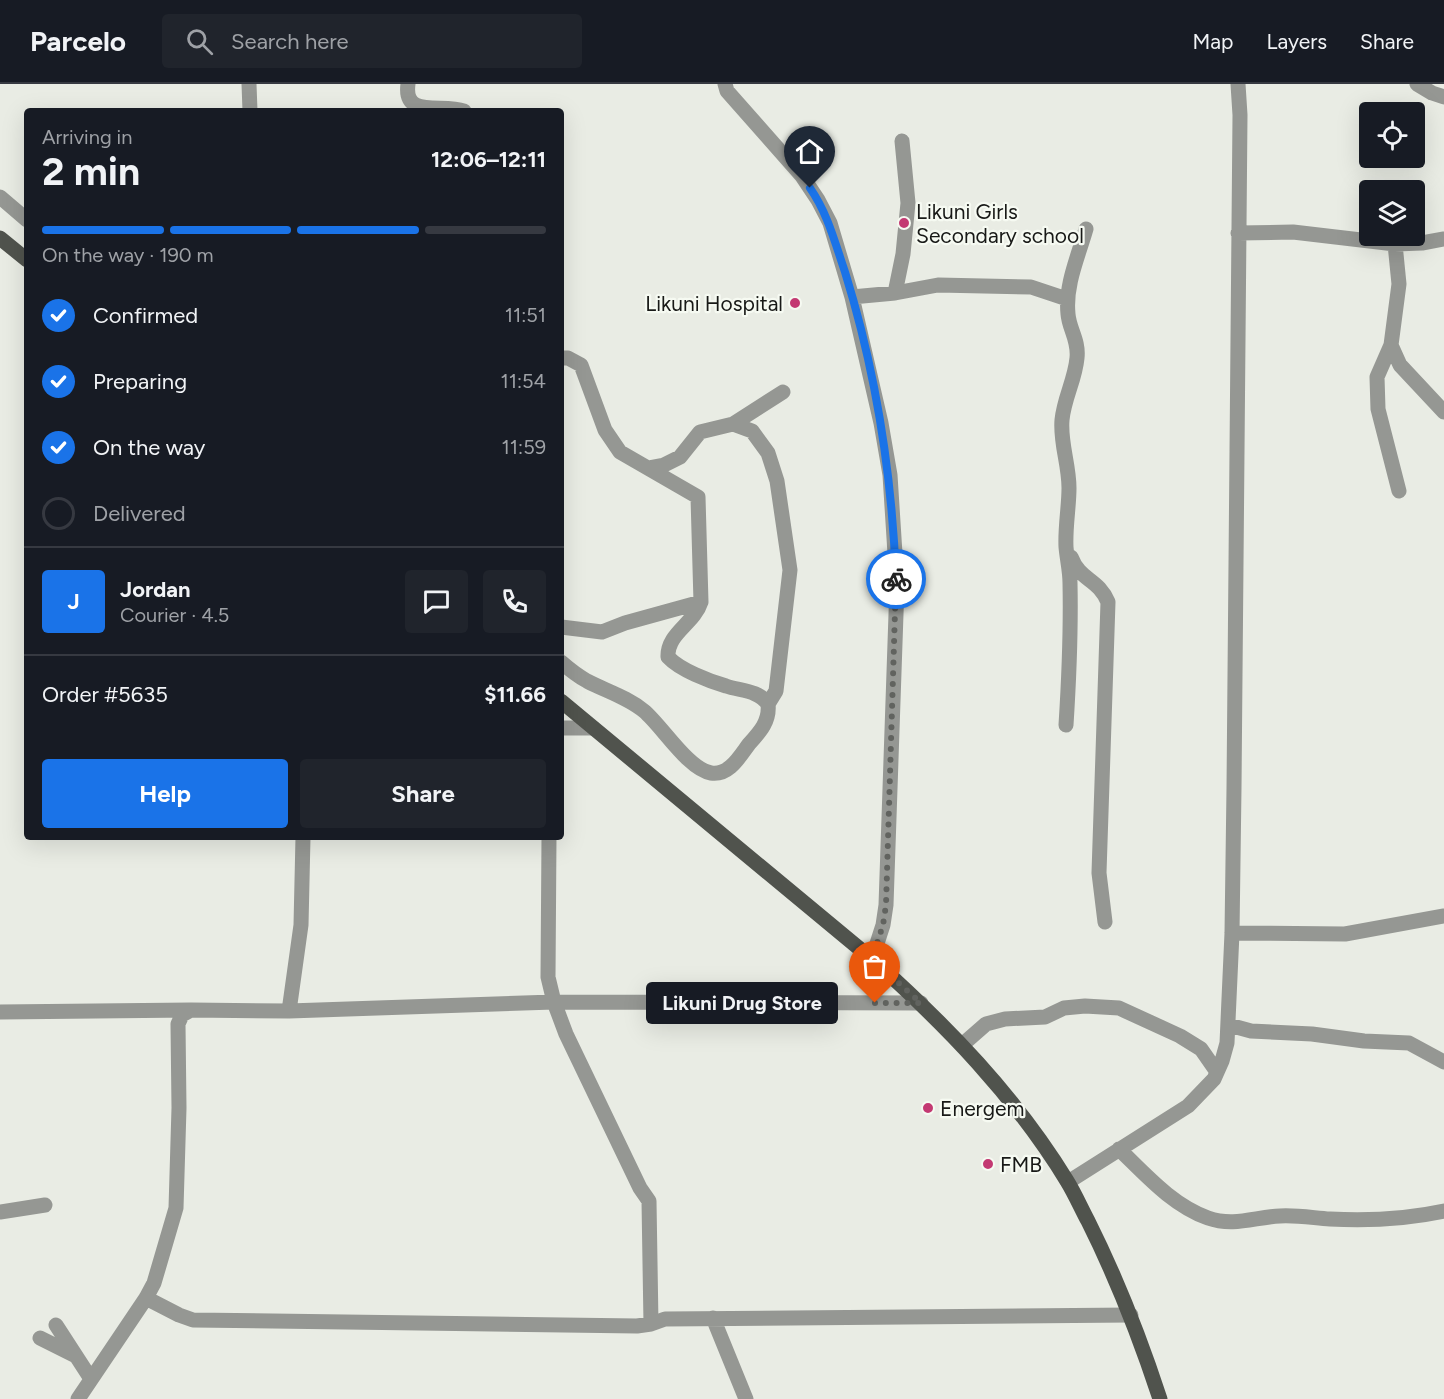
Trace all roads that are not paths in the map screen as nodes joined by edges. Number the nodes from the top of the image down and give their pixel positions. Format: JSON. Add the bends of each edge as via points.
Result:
{"nodes":[{"id":1,"x":249,"y":84,"type":"edge"},
{"id":2,"x":408,"y":84,"type":"edge"},
{"id":3,"x":725,"y":84,"type":"edge"},
{"id":4,"x":1238,"y":84,"type":"edge"},
{"id":5,"x":1417,"y":84,"type":"edge"},
{"id":6,"x":1444,"y":97,"type":"edge"},
{"id":7,"x":250,"y":108,"type":"edge"},
{"id":8,"x":456,"y":108,"type":"edge"},
{"id":9,"x":902,"y":141,"type":"dead end"},
{"id":10,"x":0,"y":197,"type":"edge"},
{"id":11,"x":24,"y":217,"type":"edge"},
{"id":12,"x":1086,"y":229,"type":"dead end"},
{"id":13,"x":1238,"y":233,"type":"junction"},
{"id":14,"x":0,"y":238,"type":"edge"},
{"id":15,"x":1444,"y":239,"type":"edge"},
{"id":16,"x":1359,"y":240,"type":"edge"},
{"id":17,"x":1425,"y":242,"type":"edge"},
{"id":18,"x":1395,"y":246,"type":"edge"},
{"id":19,"x":24,"y":258,"type":"edge"},
{"id":20,"x":895,"y":293,"type":"junction"},
{"id":21,"x":852,"y":297,"type":"junction"},
{"id":22,"x":1067,"y":299,"type":"junction"},
{"id":23,"x":1391,"y":345,"type":"junction"},
{"id":24,"x":564,"y":358,"type":"edge"},
{"id":25,"x":783,"y":392,"type":"dead end"},
{"id":26,"x":1444,"y":412,"type":"edge"},
{"id":27,"x":733,"y":424,"type":"junction"},
{"id":28,"x":648,"y":468,"type":"junction"},
{"id":29,"x":1399,"y":491,"type":"dead end"},
{"id":30,"x":1066,"y":545,"type":"junction"},
{"id":31,"x":701,"y":602,"type":"junction"},
{"id":32,"x":564,"y":627,"type":"edge"},
{"id":33,"x":564,"y":664,"type":"edge"},
{"id":34,"x":564,"y":704,"type":"edge"},
{"id":35,"x":768,"y":704,"type":"junction"},
{"id":36,"x":1066,"y":725,"type":"dead end"},
{"id":37,"x":564,"y":728,"type":"edge"},
{"id":38,"x":593,"y":728,"type":"junction"},
{"id":39,"x":303,"y":840,"type":"edge"},
{"id":40,"x":549,"y":840,"type":"edge"},
{"id":41,"x":1444,"y":916,"type":"edge"},
{"id":42,"x":1105,"y":922,"type":"dead end"},
{"id":43,"x":1232,"y":933,"type":"junction"},
{"id":44,"x":872,"y":959,"type":"junction"},
{"id":45,"x":554,"y":1002,"type":"junction"},
{"id":46,"x":921,"y":1003,"type":"junction"},
{"id":47,"x":191,"y":1010,"type":"junction"},
{"id":48,"x":289,"y":1011,"type":"junction"},
{"id":49,"x":0,"y":1012,"type":"edge"},
{"id":50,"x":1229,"y":1025,"type":"junction"},
{"id":51,"x":962,"y":1045,"type":"junction"},
{"id":52,"x":1444,"y":1062,"type":"edge"},
{"id":53,"x":1217,"y":1072,"type":"junction"},
{"id":54,"x":1119,"y":1149,"type":"junction"},
{"id":55,"x":1068,"y":1182,"type":"junction"},
{"id":56,"x":45,"y":1205,"type":"dead end"},
{"id":57,"x":1444,"y":1211,"type":"edge"},
{"id":58,"x":0,"y":1212,"type":"edge"},
{"id":59,"x":146,"y":1298,"type":"junction"},
{"id":60,"x":1131,"y":1315,"type":"junction"},
{"id":61,"x":713,"y":1318,"type":"junction"},
{"id":62,"x":651,"y":1324,"type":"junction"},
{"id":63,"x":56,"y":1325,"type":"dead end"},
{"id":64,"x":40,"y":1338,"type":"dead end"},
{"id":65,"x":76,"y":1356,"type":"junction"},
{"id":66,"x":91,"y":1379,"type":"junction"},
{"id":67,"x":78,"y":1399,"type":"edge"},
{"id":68,"x":746,"y":1399,"type":"edge"},
{"id":69,"x":1160,"y":1399,"type":"edge"}],
"edges":[{"from":1,"to":7,"type":"street"},
{"from":2,"to":8,"type":"street","via":[[410,102],[418,107]]},
{"from":3,"to":21,"type":"street","via":[[818,200],[830,224]]},
{"from":4,"to":13,"type":"street"},
{"from":5,"to":6,"type":"street"},
{"from":9,"to":20,"type":"street","via":[[908,203]]},
{"from":10,"to":11,"type":"street"},
{"from":12,"to":22,"type":"street"},
{"from":13,"to":16,"type":"street","via":[[1293,232]]},
{"from":13,"to":43,"type":"street"},
{"from":14,"to":19,"type":"main road"},
{"from":15,"to":17,"type":"street"},
{"from":18,"to":23,"type":"street","via":[[1399,284]]},
{"from":20,"to":21,"type":"street"},
{"from":20,"to":22,"type":"street","via":[[938,285],[1031,287]]},
{"from":21,"to":44,"type":"street","via":[[871,370],[890,475],[897,585],[886,905]]},
{"from":22,"to":30,"type":"street","via":[[1078,355],[1062,418],[1069,485]]},
{"from":23,"to":26,"type":"street","via":[[1401,365]]},
{"from":23,"to":29,"type":"street","via":[[1377,377],[1378,409]]},
{"from":24,"to":28,"type":"street","via":[[581,365],[605,430],[620,452]]},
{"from":25,"to":27,"type":"street"},
{"from":27,"to":28,"type":"street","via":[[700,432],[680,457]]},
{"from":27,"to":35,"type":"street","via":[[752,430],[768,453],[777,481],[790,570],[776,691]]},
{"from":28,"to":31,"type":"street","via":[[698,496]]},
{"from":30,"to":36,"type":"street","via":[[1070,581]]},
{"from":30,"to":42,"type":"street","via":[[1074,567],[1103,590],[1108,602],[1099,873]]},
{"from":31,"to":32,"type":"street","via":[[602,632]]},
{"from":31,"to":35,"type":"street","via":[[698,611],[672,639],[668,657],[675,664],[725,686],[757,694]]},
{"from":33,"to":35,"type":"street","via":[[585,680],[644,710],[679,750],[710,773],[730,768],[738,759],[766,721]]},
{"from":34,"to":38,"type":"main road"},
{"from":37,"to":38,"type":"street"},
{"from":38,"to":44,"type":"main road"},
{"from":39,"to":48,"type":"street","via":[[301,925]]},
{"from":40,"to":45,"type":"street","via":[[548,977]]},
{"from":41,"to":43,"type":"street","via":[[1345,934]]},
{"from":43,"to":50,"type":"street"},
{"from":44,"to":46,"type":"main road"},
{"from":45,"to":46,"type":"street"},
{"from":45,"to":48,"type":"street"},
{"from":45,"to":62,"type":"street","via":[[649,1201]]},
{"from":46,"to":51,"type":"main road"},
{"from":47,"to":48,"type":"street"},
{"from":47,"to":49,"type":"street"},
{"from":47,"to":59,"type":"street","via":[[182,1015],[178,1024],[176,1208]]},
{"from":50,"to":52,"type":"street","via":[[1409,1043]]},
{"from":50,"to":53,"type":"street"},
{"from":51,"to":53,"type":"street","via":[[986,1024],[1005,1019],[1045,1017],[1064,1008],[1119,1008],[1180,1035],[1201,1049]]},
{"from":51,"to":55,"type":"main road","via":[[1035,1132]]},
{"from":53,"to":54,"type":"street","via":[[1188,1106]]},
{"from":54,"to":55,"type":"street"},
{"from":54,"to":57,"type":"street","via":[[1166,1194],[1221,1222],[1282,1215],[1390,1218]]},
{"from":55,"to":60,"type":"main road"},
{"from":56,"to":58,"type":"street"},
{"from":59,"to":62,"type":"street","via":[[193,1320]]},
{"from":59,"to":66,"type":"street"},
{"from":60,"to":61,"type":"street"},
{"from":60,"to":69,"type":"main road"},
{"from":61,"to":62,"type":"street","via":[[665,1318]]},
{"from":61,"to":68,"type":"street"},
{"from":63,"to":65,"type":"street"},
{"from":64,"to":65,"type":"street"},
{"from":65,"to":66,"type":"street"},
{"from":66,"to":67,"type":"street"}]}
